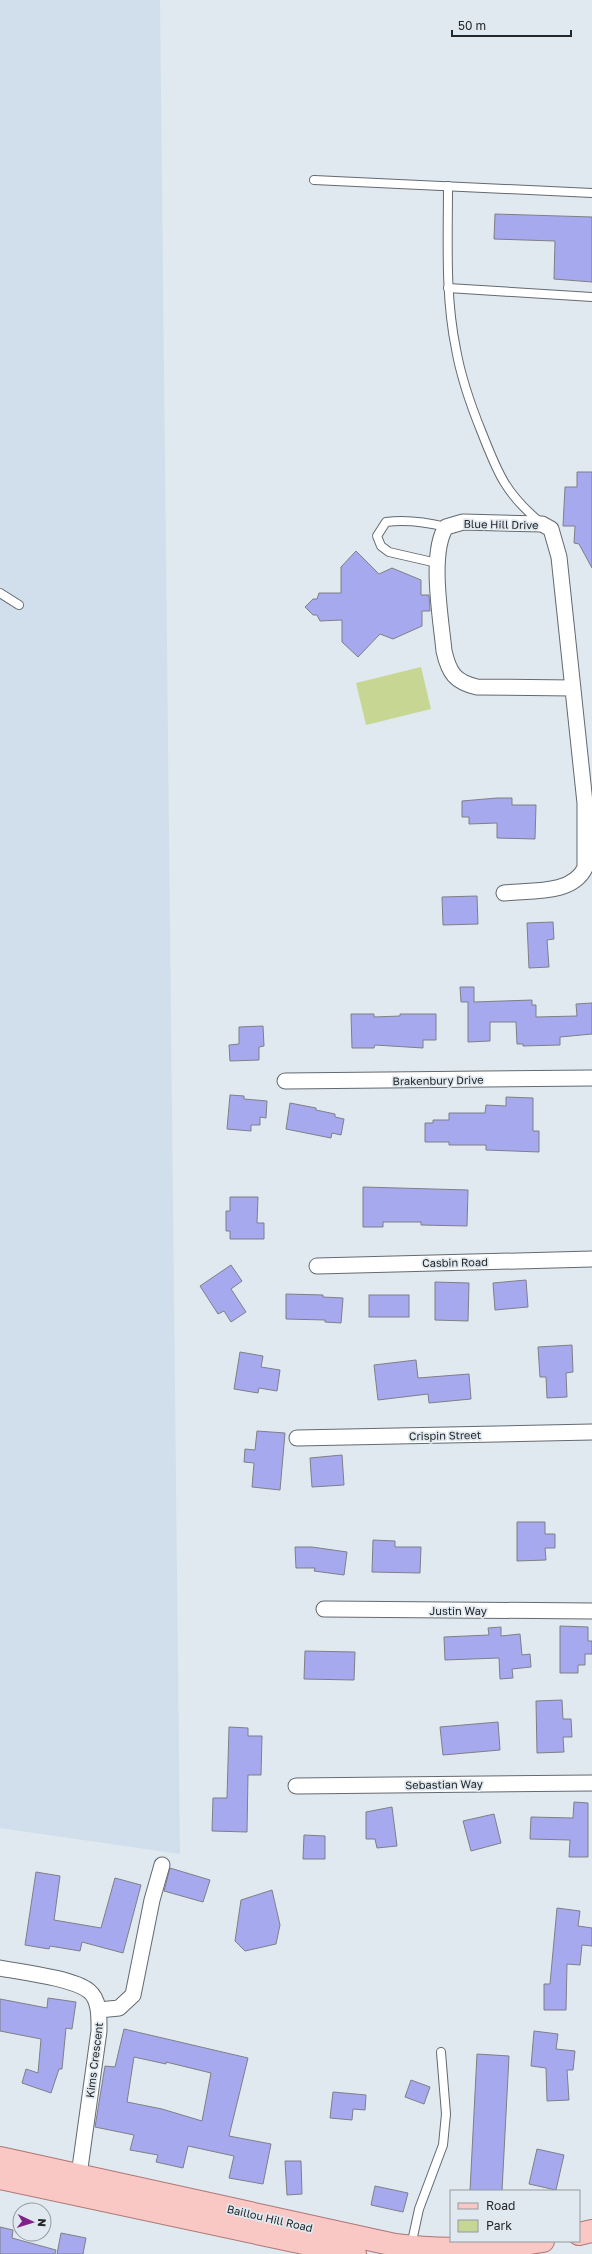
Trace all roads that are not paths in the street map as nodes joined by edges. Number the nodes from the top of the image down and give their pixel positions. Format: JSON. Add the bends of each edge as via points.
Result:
{"nodes":[{"id":1,"x":314,"y":180,"type":"dead end"},
{"id":2,"x":448,"y":186,"type":"junction"},
{"id":3,"x":592,"y":193,"type":"edge"},
{"id":4,"x":448,"y":288,"type":"junction"},
{"id":5,"x":592,"y":297,"type":"edge"},
{"id":6,"x":542,"y":524,"type":"junction"},
{"id":7,"x":446,"y":527,"type":"junction"},
{"id":8,"x":437,"y":563,"type":"junction"},
{"id":9,"x":0,"y":593,"type":"edge"},
{"id":10,"x":18,"y":605,"type":"dead end"},
{"id":11,"x":573,"y":688,"type":"junction"},
{"id":12,"x":589,"y":802,"type":"edge"},
{"id":13,"x":504,"y":893,"type":"dead end"},
{"id":14,"x":592,"y":1078,"type":"edge"},
{"id":15,"x":285,"y":1081,"type":"dead end"},
{"id":16,"x":592,"y":1259,"type":"edge"},
{"id":17,"x":317,"y":1266,"type":"dead end"},
{"id":18,"x":592,"y":1432,"type":"edge"},
{"id":19,"x":298,"y":1438,"type":"dead end"},
{"id":20,"x":324,"y":1609,"type":"dead end"},
{"id":21,"x":592,"y":1611,"type":"edge"},
{"id":22,"x":592,"y":1783,"type":"edge"},
{"id":23,"x":296,"y":1786,"type":"dead end"},
{"id":24,"x":162,"y":1865,"type":"dead end"},
{"id":25,"x":0,"y":1968,"type":"edge"},
{"id":26,"x":99,"y":2010,"type":"junction"},
{"id":27,"x":441,"y":2052,"type":"dead end"},
{"id":28,"x":0,"y":2158,"type":"edge"},
{"id":29,"x":79,"y":2175,"type":"junction"},
{"id":30,"x":0,"y":2178,"type":"edge"},
{"id":31,"x":592,"y":2231,"type":"edge"},
{"id":32,"x":580,"y":2234,"type":"edge"},
{"id":33,"x":537,"y":2242,"type":"edge"},
{"id":34,"x":411,"y":2247,"type":"junction"},
{"id":35,"x":445,"y":2252,"type":"edge"},
{"id":36,"x":355,"y":2254,"type":"edge"}],
"edges":[{"from":1,"to":2,"type":"lane"},
{"from":2,"to":3,"type":"lane"},
{"from":2,"to":4,"type":"lane"},
{"from":4,"to":5,"type":"lane"},
{"from":4,"to":6,"type":"lane","via":[[456,349],[471,405],[493,461],[509,491],[521,506]]},
{"from":6,"to":7,"type":"street","name":"Blue Hill Drive","via":[[463,522]]},
{"from":6,"to":11,"type":"street","name":"Blue Hill Drive","via":[[551,529],[556,541]]},
{"from":7,"to":8,"type":"street","via":[[440,536]]},
{"from":7,"to":8,"type":"lane","via":[[399,520],[386,522],[377,536],[381,546],[389,552]]},
{"from":8,"to":11,"type":"street","via":[[444,651],[447,664],[454,676],[464,684],[477,687]]},
{"from":9,"to":10,"type":"lane"},
{"from":11,"to":12,"type":"street","name":"Blue Hill Drive"},
{"from":12,"to":13,"type":"street","name":"Blue Hill Drive","via":[[585,868],[580,878],[560,887]]},
{"from":14,"to":15,"type":"street","name":"Brakenbury Drive"},
{"from":16,"to":17,"type":"street","name":"Casbin Road"},
{"from":18,"to":19,"type":"street","name":"Crispin Street"},
{"from":20,"to":21,"type":"street","name":"Justin Way"},
{"from":22,"to":23,"type":"street","name":"Sebastian Way"},
{"from":24,"to":26,"type":"street","via":[[152,1900],[133,1995],[119,2008]]},
{"from":25,"to":26,"type":"street","name":"Kims Crescent","via":[[74,1984],[90,1992]]},
{"from":26,"to":29,"type":"street","name":"Kims Crescent","via":[[99,2031]]},
{"from":27,"to":34,"type":"lane","via":[[446,2109],[444,2145],[419,2209]]},
{"from":28,"to":29,"type":"main road","name":"Baillou Hill Road"},
{"from":29,"to":34,"type":"main road","name":"Baillou Hill Road","via":[[350,2236]]},
{"from":30,"to":36,"type":"main road","name":"Baillou Hill Road"},
{"from":31,"to":32,"type":"main road"},
{"from":33,"to":35,"type":"main road","name":"Baillou Hill Road","via":[[492,2249]]},
{"from":34,"to":35,"type":"main road","name":"Baillou Hill Road"}]}
